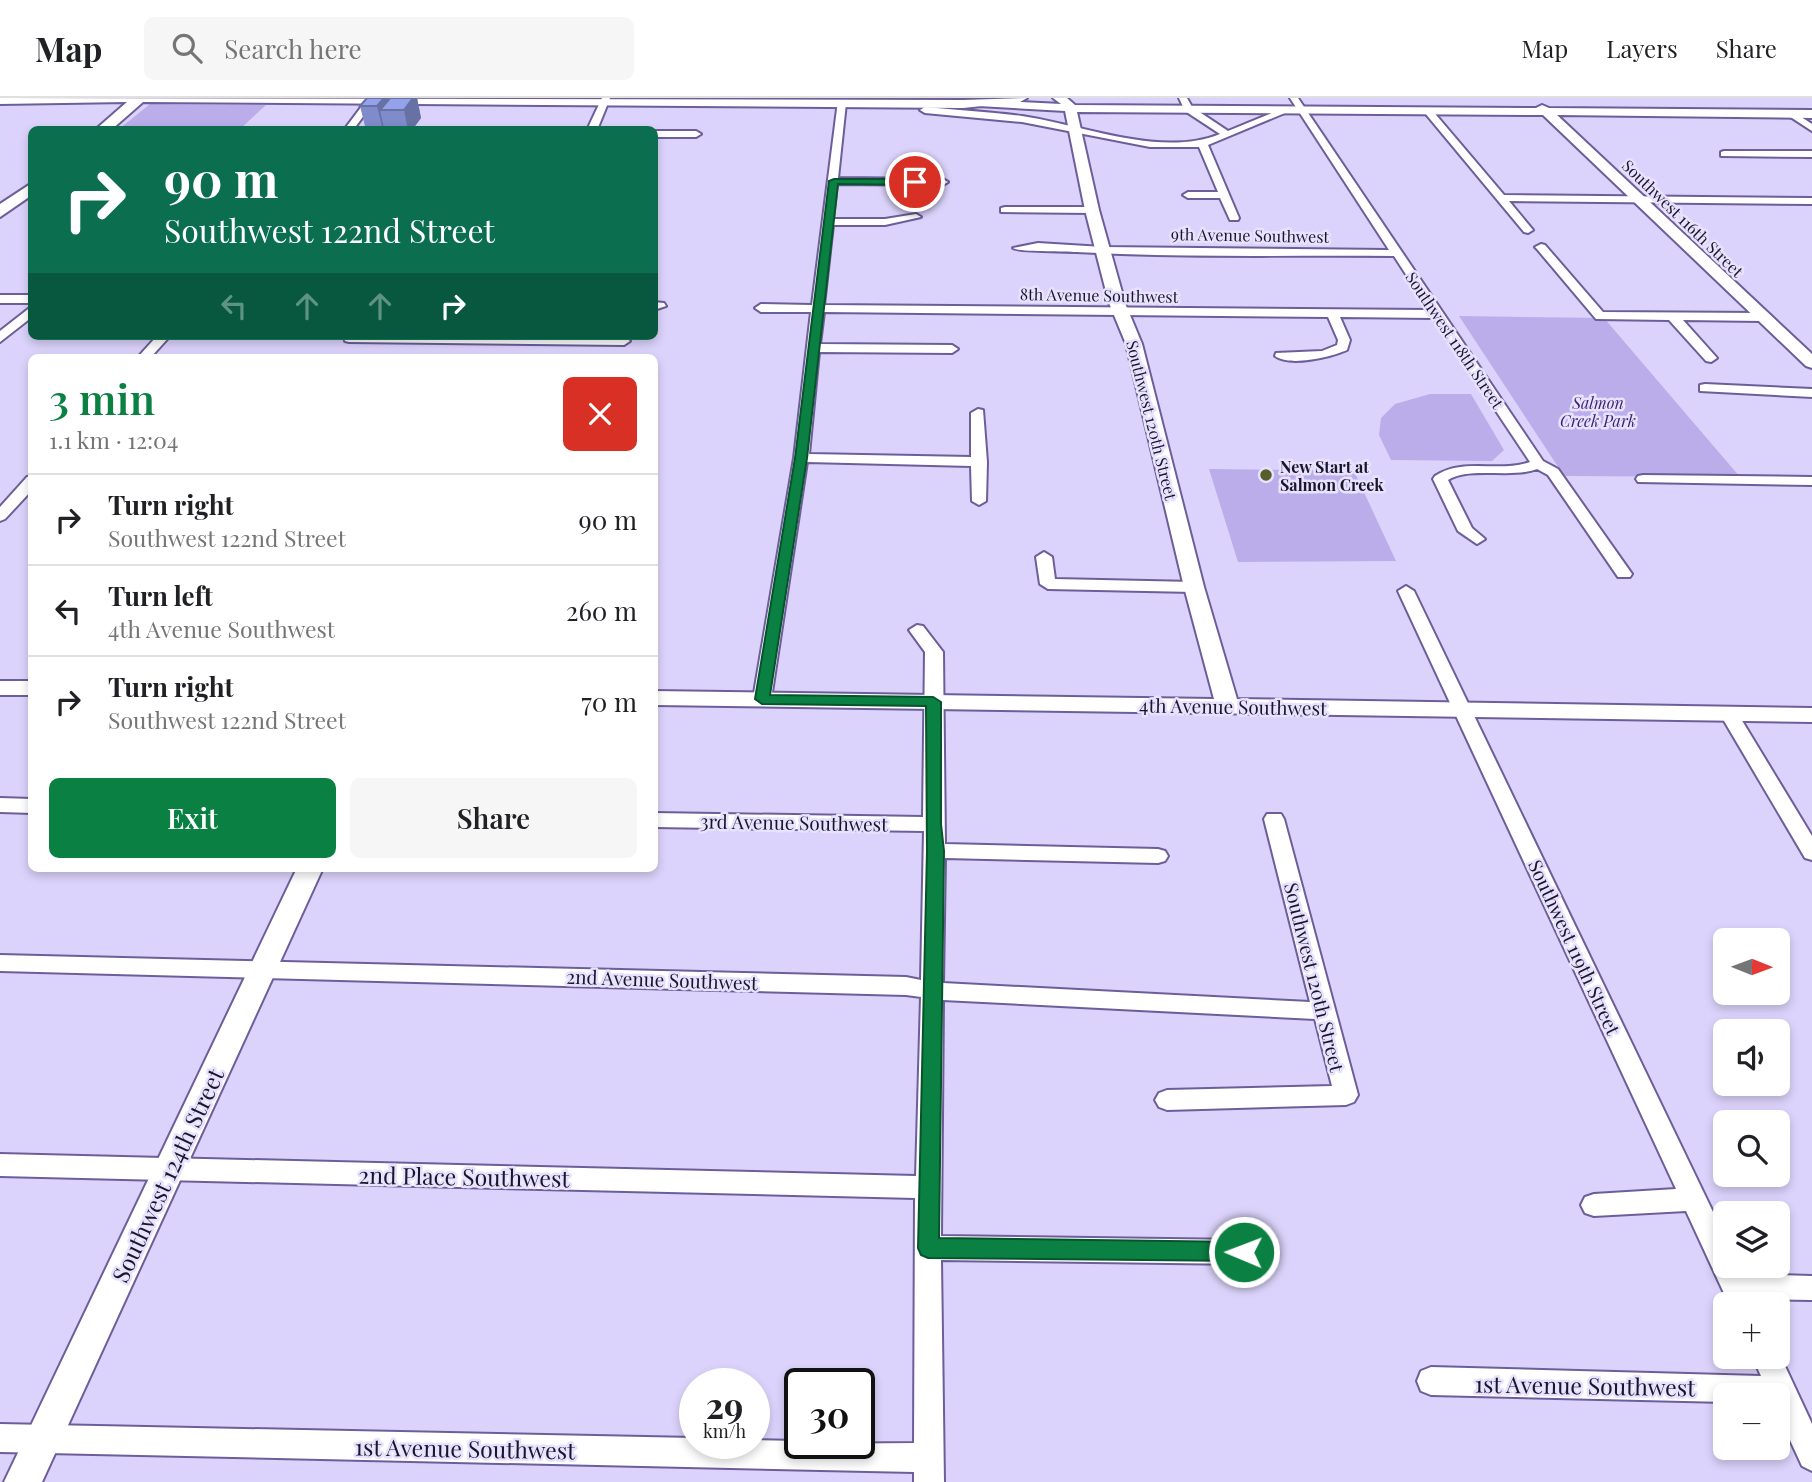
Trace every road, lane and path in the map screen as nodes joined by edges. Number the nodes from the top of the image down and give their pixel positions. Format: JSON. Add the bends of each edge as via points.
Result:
{"nodes":[{"id":1,"x":140,"y":98,"type":"edge"},
{"id":2,"x":1020,"y":98,"type":"edge"},
{"id":3,"x":1059,"y":98,"type":"edge"},
{"id":4,"x":1294,"y":98,"type":"edge"},
{"id":5,"x":1531,"y":98,"type":"edge"},
{"id":6,"x":1769,"y":98,"type":"edge"},
{"id":7,"x":373,"y":99,"type":"edge"},
{"id":8,"x":0,"y":100,"type":"edge"},
{"id":9,"x":605,"y":100,"type":"edge"},
{"id":10,"x":841,"y":103,"type":"junction"},
{"id":11,"x":978,"y":103,"type":"junction"},
{"id":12,"x":1185,"y":103,"type":"edge"},
{"id":13,"x":1070,"y":108,"type":"junction"},
{"id":14,"x":925,"y":110,"type":"dead end"},
{"id":15,"x":1287,"y":110,"type":"junction"},
{"id":16,"x":1301,"y":110,"type":"junction"},
{"id":17,"x":1428,"y":111,"type":"junction"},
{"id":18,"x":1546,"y":112,"type":"junction"},
{"id":19,"x":1792,"y":114,"type":"junction"},
{"id":20,"x":1812,"y":114,"type":"edge"},
{"id":21,"x":107,"y":126,"type":"edge"},
{"id":22,"x":351,"y":126,"type":"edge"},
{"id":23,"x":594,"y":126,"type":"edge"},
{"id":24,"x":1074,"y":127,"type":"junction"},
{"id":25,"x":1812,"y":128,"type":"edge"},
{"id":26,"x":658,"y":134,"type":"edge"},
{"id":27,"x":696,"y":134,"type":"dead end"},
{"id":28,"x":1228,"y":135,"type":"junction"},
{"id":29,"x":1203,"y":144,"type":"junction"},
{"id":30,"x":1724,"y":154,"type":"dead end"},
{"id":31,"x":1812,"y":155,"type":"edge"},
{"id":32,"x":834,"y":181,"type":"junction"},
{"id":33,"x":943,"y":182,"type":"dead end"},
{"id":34,"x":28,"y":190,"type":"edge"},
{"id":35,"x":1188,"y":195,"type":"dead end"},
{"id":36,"x":1225,"y":195,"type":"junction"},
{"id":37,"x":1502,"y":198,"type":"junction"},
{"id":38,"x":1639,"y":200,"type":"junction"},
{"id":39,"x":1812,"y":201,"type":"edge"},
{"id":40,"x":1004,"y":210,"type":"dead end"},
{"id":41,"x":1092,"y":211,"type":"junction"},
{"id":42,"x":0,"y":212,"type":"edge"},
{"id":43,"x":916,"y":217,"type":"dead end"},
{"id":44,"x":1234,"y":218,"type":"dead end"},
{"id":45,"x":828,"y":222,"type":"junction"},
{"id":46,"x":1528,"y":230,"type":"dead end"},
{"id":47,"x":1541,"y":247,"type":"dead end"},
{"id":48,"x":1019,"y":248,"type":"dead end"},
{"id":49,"x":1103,"y":250,"type":"junction"},
{"id":50,"x":1398,"y":253,"type":"junction"},
{"id":51,"x":0,"y":299,"type":"edge"},
{"id":52,"x":28,"y":299,"type":"edge"},
{"id":53,"x":761,"y":308,"type":"dead end"},
{"id":54,"x":817,"y":308,"type":"junction"},
{"id":55,"x":1120,"y":311,"type":"junction"},
{"id":56,"x":1332,"y":313,"type":"junction"},
{"id":57,"x":28,"y":314,"type":"edge"},
{"id":58,"x":1436,"y":314,"type":"junction"},
{"id":59,"x":1672,"y":316,"type":"junction"},
{"id":60,"x":1761,"y":317,"type":"junction"},
{"id":61,"x":0,"y":338,"type":"edge"},
{"id":62,"x":160,"y":340,"type":"edge"},
{"id":63,"x":577,"y":340,"type":"edge"},
{"id":64,"x":624,"y":341,"type":"dead end"},
{"id":65,"x":814,"y":348,"type":"junction"},
{"id":66,"x":952,"y":349,"type":"dead end"},
{"id":67,"x":147,"y":354,"type":"edge"},
{"id":68,"x":1281,"y":356,"type":"dead end"},
{"id":69,"x":1711,"y":358,"type":"dead end"},
{"id":70,"x":1812,"y":363,"type":"edge"},
{"id":71,"x":1705,"y":388,"type":"dead end"},
{"id":72,"x":1812,"y":393,"type":"edge"},
{"id":73,"x":978,"y":413,"type":"dead end"},
{"id":74,"x":801,"y":458,"type":"junction"},
{"id":75,"x":979,"y":462,"type":"junction"},
{"id":76,"x":1538,"y":464,"type":"junction"},
{"id":77,"x":1643,"y":479,"type":"dead end"},
{"id":78,"x":1812,"y":481,"type":"edge"},
{"id":79,"x":28,"y":484,"type":"edge"},
{"id":80,"x":979,"y":501,"type":"dead end"},
{"id":81,"x":0,"y":516,"type":"edge"},
{"id":82,"x":1477,"y":539,"type":"dead end"},
{"id":83,"x":1044,"y":557,"type":"dead end"},
{"id":84,"x":1624,"y":575,"type":"dead end"},
{"id":85,"x":1194,"y":587,"type":"junction"},
{"id":86,"x":1406,"y":591,"type":"dead end"},
{"id":87,"x":917,"y":630,"type":"dead end"},
{"id":88,"x":0,"y":688,"type":"edge"},
{"id":89,"x":28,"y":688,"type":"edge"},
{"id":90,"x":658,"y":698,"type":"edge"},
{"id":91,"x":762,"y":699,"type":"junction"},
{"id":92,"x":933,"y":702,"type":"junction"},
{"id":93,"x":1228,"y":707,"type":"junction"},
{"id":94,"x":1464,"y":710,"type":"junction"},
{"id":95,"x":1729,"y":714,"type":"junction"},
{"id":96,"x":1812,"y":715,"type":"edge"},
{"id":97,"x":0,"y":805,"type":"edge"},
{"id":98,"x":28,"y":806,"type":"edge"},
{"id":99,"x":1274,"y":819,"type":"dead end"},
{"id":100,"x":658,"y":820,"type":"edge"},
{"id":101,"x":933,"y":824,"type":"junction"},
{"id":102,"x":935,"y":851,"type":"junction"},
{"id":103,"x":1812,"y":853,"type":"edge"},
{"id":104,"x":1158,"y":856,"type":"dead end"},
{"id":105,"x":308,"y":872,"type":"edge"},
{"id":106,"x":0,"y":963,"type":"edge"},
{"id":107,"x":263,"y":968,"type":"junction"},
{"id":108,"x":932,"y":991,"type":"junction"},
{"id":109,"x":1323,"y":1011,"type":"junction"},
{"id":110,"x":1167,"y":1100,"type":"dead end"},
{"id":111,"x":0,"y":1165,"type":"edge"},
{"id":112,"x":169,"y":1169,"type":"junction"},
{"id":113,"x":928,"y":1187,"type":"junction"},
{"id":114,"x":1693,"y":1199,"type":"junction"},
{"id":115,"x":1594,"y":1205,"type":"dead end"},
{"id":116,"x":928,"y":1248,"type":"junction"},
{"id":117,"x":1244,"y":1252,"type":"dead end"},
{"id":118,"x":1812,"y":1288,"type":"edge"},
{"id":119,"x":1738,"y":1292,"type":"edge"},
{"id":120,"x":1770,"y":1292,"type":"edge"},
{"id":121,"x":1431,"y":1381,"type":"dead end"},
{"id":122,"x":1713,"y":1388,"type":"edge"},
{"id":123,"x":1790,"y":1408,"type":"edge"},
{"id":124,"x":0,"y":1438,"type":"edge"},
{"id":125,"x":43,"y":1440,"type":"junction"},
{"id":126,"x":1812,"y":1456,"type":"edge"},
{"id":127,"x":929,"y":1470,"type":"edge"},
{"id":128,"x":23,"y":1482,"type":"edge"}],
"edges":[{"from":1,"to":7,"type":"main road"},
{"from":1,"to":8,"type":"main road"},
{"from":1,"to":21,"type":"main road"},
{"from":2,"to":11,"type":"main road"},
{"from":3,"to":13,"type":"street"},
{"from":4,"to":16,"type":"street","name":"Southwest 118th Street"},
{"from":5,"to":18,"type":"street","name":"Southwest 116th Street"},
{"from":6,"to":19,"type":"street"},
{"from":7,"to":9,"type":"main road"},
{"from":7,"to":22,"type":"street"},
{"from":9,"to":10,"type":"main road"},
{"from":9,"to":23,"type":"street"},
{"from":10,"to":11,"type":"main road"},
{"from":10,"to":32,"type":"street"},
{"from":11,"to":13,"type":"street"},
{"from":12,"to":13,"type":"street"},
{"from":12,"to":15,"type":"street"},
{"from":12,"to":28,"type":"street"},
{"from":13,"to":24,"type":"street","name":"Southwest 120th Street"},
{"from":14,"to":24,"type":"street"},
{"from":15,"to":16,"type":"street"},
{"from":15,"to":28,"type":"street"},
{"from":16,"to":17,"type":"street"},
{"from":16,"to":50,"type":"street","name":"Southwest 118th Street"},
{"from":17,"to":18,"type":"street"},
{"from":17,"to":37,"type":"street"},
{"from":18,"to":19,"type":"street"},
{"from":18,"to":38,"type":"street","name":"Southwest 116th Street"},
{"from":19,"to":20,"type":"street"},
{"from":19,"to":25,"type":"street"},
{"from":24,"to":29,"type":"street","via":[[1150,144]]},
{"from":24,"to":41,"type":"street","name":"Southwest 120th Street"},
{"from":26,"to":27,"type":"street"},
{"from":28,"to":29,"type":"street"},
{"from":29,"to":36,"type":"street"},
{"from":30,"to":31,"type":"street"},
{"from":32,"to":33,"type":"street"},
{"from":32,"to":45,"type":"street"},
{"from":34,"to":42,"type":"main road"},
{"from":35,"to":36,"type":"street"},
{"from":36,"to":44,"type":"street"},
{"from":37,"to":38,"type":"street"},
{"from":37,"to":46,"type":"street"},
{"from":38,"to":39,"type":"street"},
{"from":38,"to":60,"type":"street","name":"Southwest 116th Street"},
{"from":40,"to":41,"type":"street"},
{"from":41,"to":49,"type":"street","name":"Southwest 120th Street"},
{"from":43,"to":45,"type":"street"},
{"from":45,"to":54,"type":"street"},
{"from":47,"to":59,"type":"street","via":[[1600,316]]},
{"from":48,"to":49,"type":"street","name":"9th Avenue Southwest"},
{"from":49,"to":50,"type":"street","name":"9th Avenue Southwest"},
{"from":49,"to":55,"type":"street","name":"Southwest 120th Street"},
{"from":50,"to":58,"type":"street","name":"Southwest 118th Street"},
{"from":51,"to":52,"type":"street"},
{"from":53,"to":54,"type":"street","name":"8th Avenue Southwest"},
{"from":54,"to":55,"type":"street","name":"8th Avenue Southwest"},
{"from":54,"to":65,"type":"street"},
{"from":55,"to":56,"type":"street","name":"8th Avenue Southwest"},
{"from":55,"to":85,"type":"street","name":"Southwest 120th Street","via":[[1134,344]]},
{"from":56,"to":58,"type":"street","name":"8th Avenue Southwest"},
{"from":56,"to":68,"type":"street","via":[[1343,346],[1324,355]]},
{"from":57,"to":61,"type":"street"},
{"from":58,"to":76,"type":"street","name":"Southwest 118th Street"},
{"from":59,"to":60,"type":"street"},
{"from":59,"to":69,"type":"street"},
{"from":60,"to":70,"type":"street","name":"Southwest 116th Street"},
{"from":62,"to":67,"type":"street"},
{"from":63,"to":64,"type":"street"},
{"from":65,"to":66,"type":"street"},
{"from":65,"to":74,"type":"street"},
{"from":71,"to":72,"type":"street"},
{"from":73,"to":75,"type":"street"},
{"from":74,"to":75,"type":"street"},
{"from":74,"to":91,"type":"street"},
{"from":75,"to":80,"type":"street"},
{"from":76,"to":82,"type":"street","via":[[1523,471],[1456,471],[1440,479],[1466,531]]},
{"from":76,"to":84,"type":"street","name":"Southwest 118th Street","via":[[1553,472]]},
{"from":77,"to":78,"type":"street"},
{"from":79,"to":81,"type":"street"},
{"from":83,"to":85,"type":"street","via":[[1048,584]]},
{"from":85,"to":93,"type":"street","name":"Southwest 120th Street"},
{"from":86,"to":94,"type":"street","name":"Southwest 119th Street"},
{"from":87,"to":92,"type":"street","via":[[934,652]]},
{"from":88,"to":89,"type":"street"},
{"from":90,"to":91,"type":"street","name":"4th Avenue Southwest"},
{"from":91,"to":92,"type":"street","name":"4th Avenue Southwest"},
{"from":92,"to":93,"type":"street","name":"4th Avenue Southwest"},
{"from":92,"to":101,"type":"street"},
{"from":93,"to":94,"type":"street","name":"4th Avenue Southwest"},
{"from":94,"to":95,"type":"street","name":"4th Avenue Southwest"},
{"from":94,"to":114,"type":"street","name":"Southwest 119th Street"},
{"from":95,"to":96,"type":"street","name":"4th Avenue Southwest"},
{"from":95,"to":103,"type":"street"},
{"from":97,"to":98,"type":"street"},
{"from":99,"to":109,"type":"street","name":"Southwest 120th Street"},
{"from":100,"to":101,"type":"street","name":"3rd Avenue Southwest"},
{"from":101,"to":102,"type":"street"},
{"from":102,"to":104,"type":"street"},
{"from":102,"to":108,"type":"street"},
{"from":105,"to":107,"type":"street","name":"Southwest 124th Street"},
{"from":106,"to":107,"type":"street","name":"2nd Avenue Southwest"},
{"from":107,"to":108,"type":"street","name":"2nd Avenue Southwest","via":[[906,986]]},
{"from":107,"to":112,"type":"street","name":"Southwest 124th Street"},
{"from":108,"to":109,"type":"street","name":"2nd Avenue Southwest"},
{"from":108,"to":113,"type":"street"},
{"from":109,"to":110,"type":"street","name":"Southwest 120th Street","via":[[1346,1095]]},
{"from":111,"to":112,"type":"street","name":"2nd Place Southwest"},
{"from":112,"to":113,"type":"street","name":"2nd Place Southwest"},
{"from":112,"to":125,"type":"street","name":"Southwest 124th Street"},
{"from":113,"to":116,"type":"street"},
{"from":114,"to":115,"type":"street"},
{"from":114,"to":119,"type":"street","name":"Southwest 119th Street"},
{"from":116,"to":117,"type":"street"},
{"from":116,"to":127,"type":"street"},
{"from":118,"to":120,"type":"street"},
{"from":121,"to":122,"type":"street","name":"1st Avenue Southwest"},
{"from":123,"to":126,"type":"street"},
{"from":124,"to":125,"type":"street","name":"1st Avenue Southwest"},
{"from":125,"to":127,"type":"street","name":"1st Avenue Southwest"},
{"from":125,"to":128,"type":"street","name":"Southwest 124th Street"}]}
